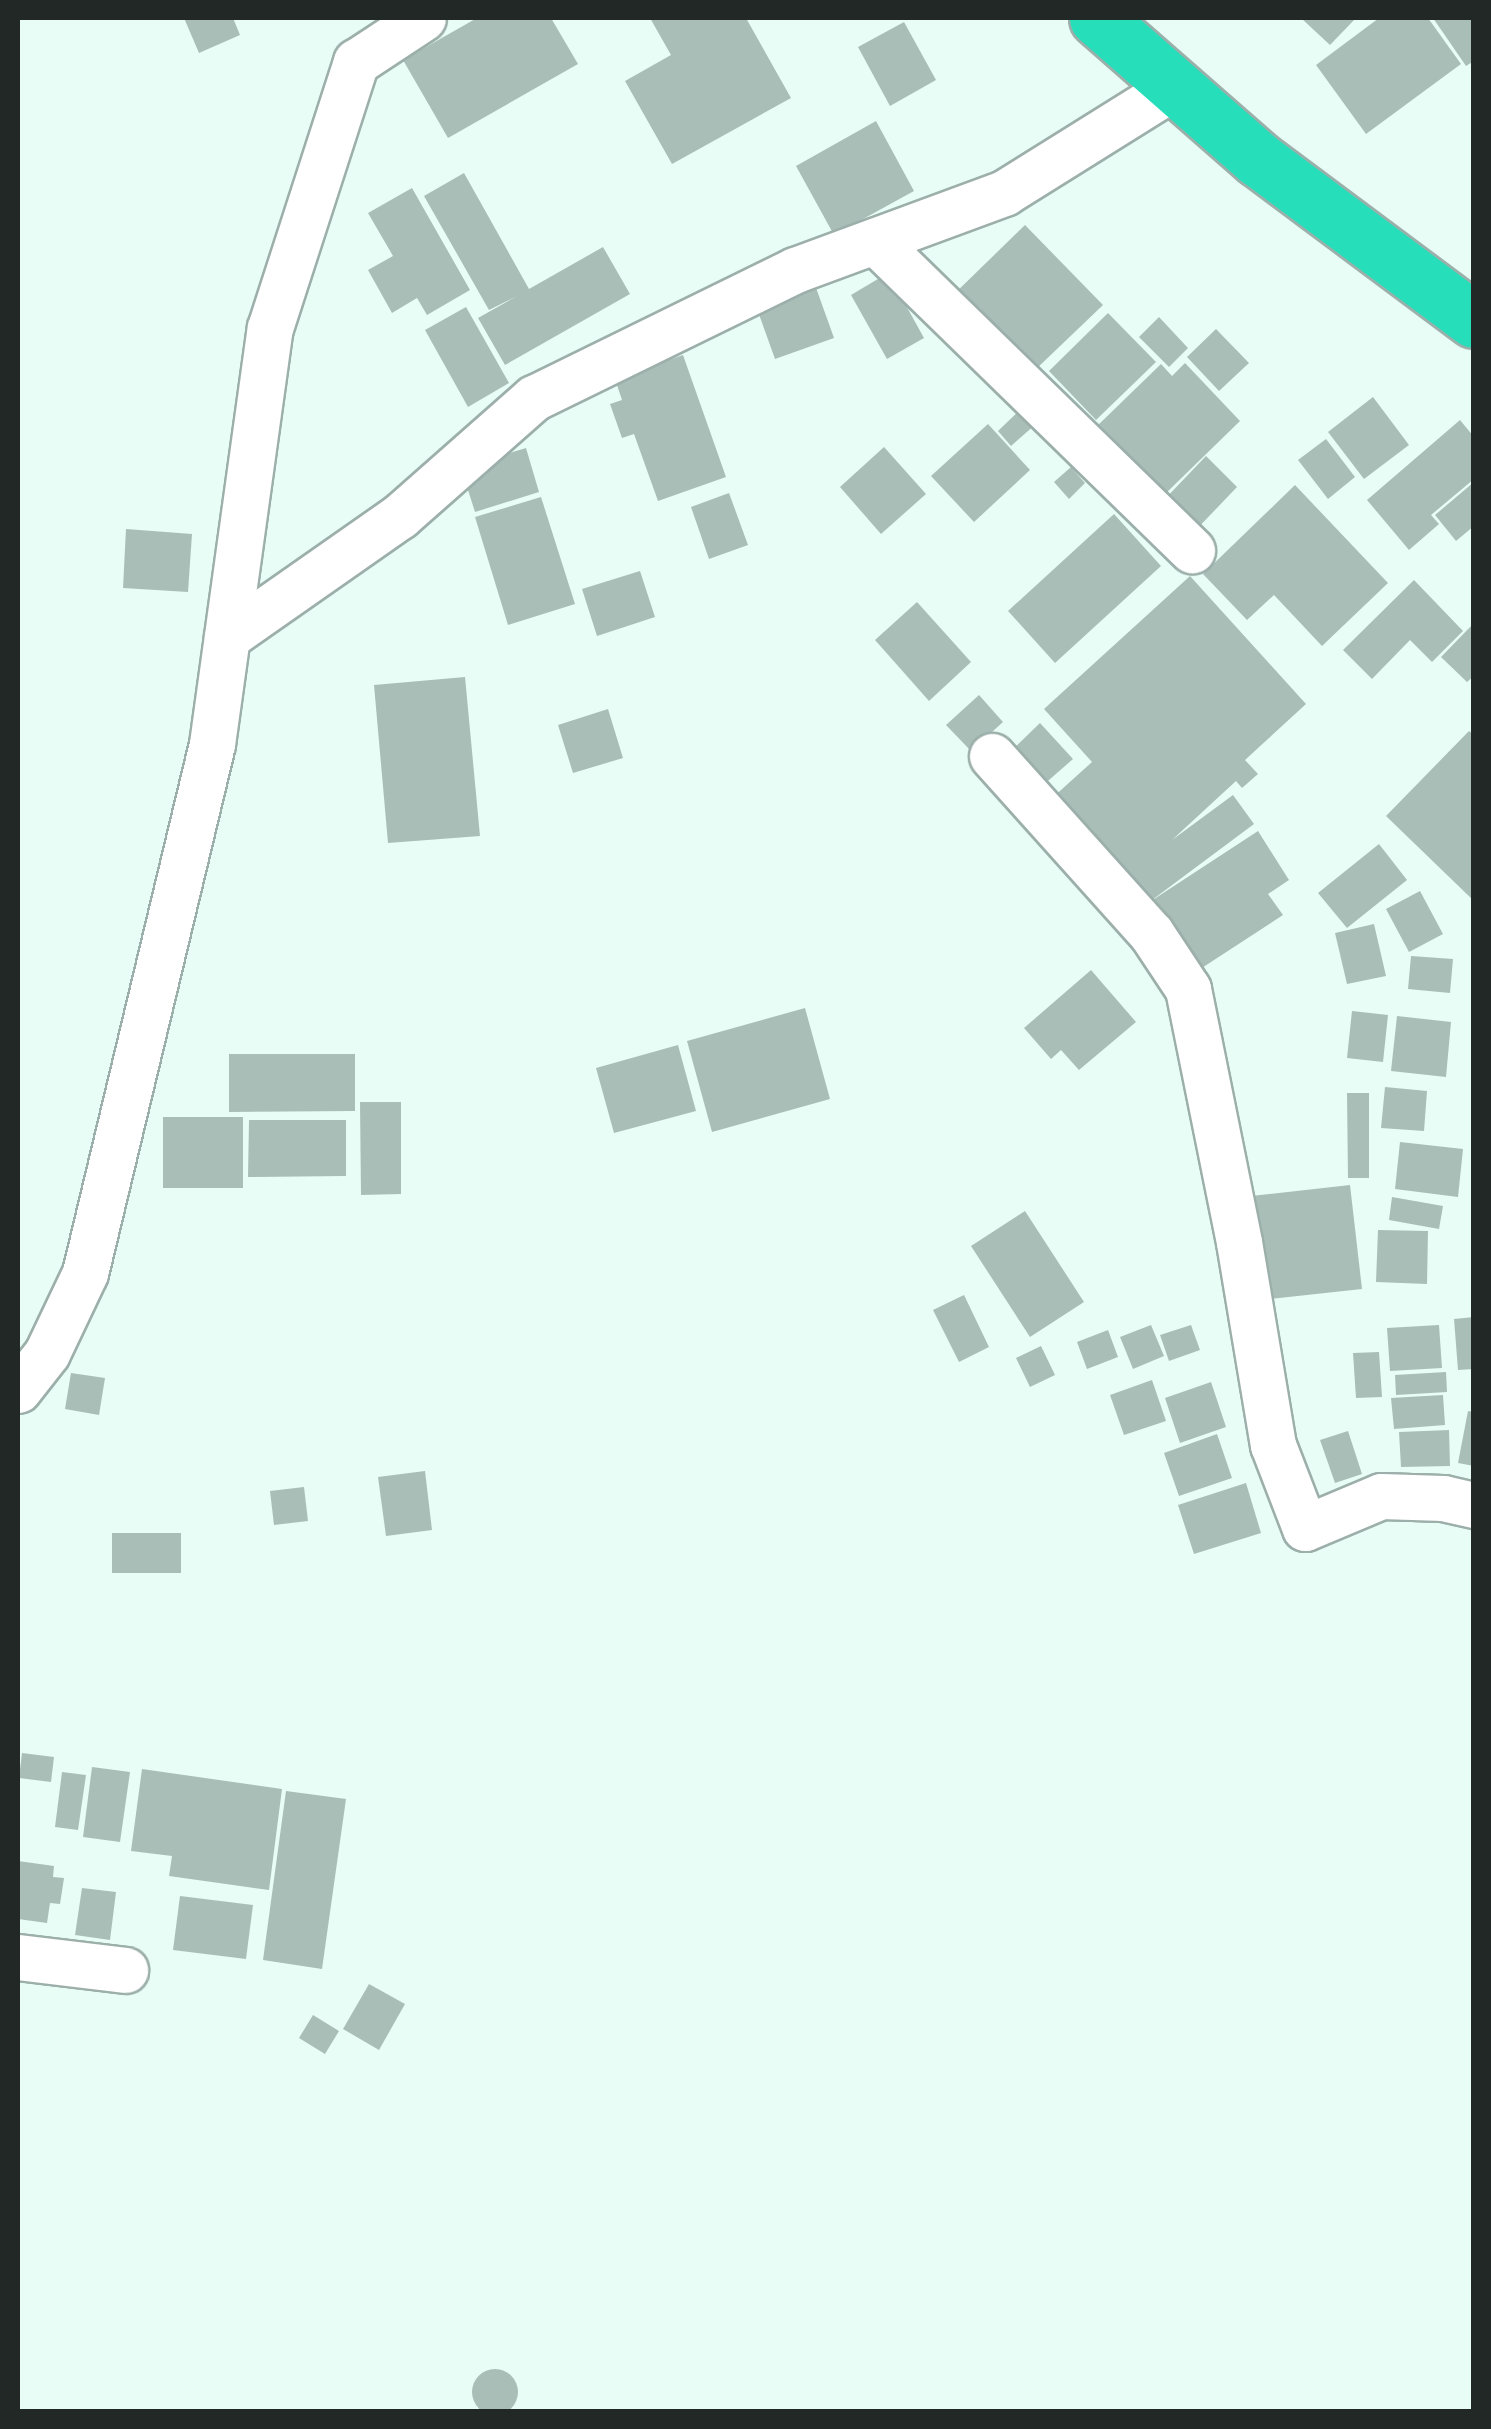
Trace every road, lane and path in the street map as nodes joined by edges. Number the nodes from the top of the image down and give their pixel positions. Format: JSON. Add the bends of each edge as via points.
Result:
{"nodes":[{"id":1,"x":423,"y":18,"type":"edge"},
{"id":2,"x":1097,"y":18,"type":"edge"},
{"id":3,"x":1149,"y":18,"type":"edge"},
{"id":4,"x":1174,"y":86,"type":"junction"},
{"id":5,"x":1258,"y":159,"type":"junction"},
{"id":6,"x":875,"y":241,"type":"junction"},
{"id":7,"x":1474,"y":320,"type":"edge"},
{"id":8,"x":1192,"y":550,"type":"dead end"},
{"id":9,"x":227,"y":637,"type":"junction"},
{"id":10,"x":992,"y":756,"type":"dead end"},
{"id":11,"x":18,"y":1390,"type":"edge"},
{"id":12,"x":1474,"y":1505,"type":"edge"},
{"id":13,"x":18,"y":1958,"type":"edge"},
{"id":14,"x":125,"y":1970,"type":"dead end"}],
"edges":[{"from":1,"to":9,"type":"street","via":[[356,62],[276,311]]},
{"from":2,"to":4,"type":"highway"},
{"from":3,"to":5,"type":"highway"},
{"from":4,"to":5,"type":"highway"},
{"from":4,"to":6,"type":"street","via":[[1004,193]]},
{"from":5,"to":7,"type":"highway"},
{"from":6,"to":8,"type":"street"},
{"from":6,"to":9,"type":"street","via":[[795,270],[534,398],[400,516]]},
{"from":9,"to":11,"type":"street","via":[[212,744],[85,1273],[47,1352]]},
{"from":10,"to":12,"type":"street","via":[[1151,933],[1188,989],[1273,1445],[1305,1528],[1381,1496]]},
{"from":13,"to":14,"type":"street"}]}
